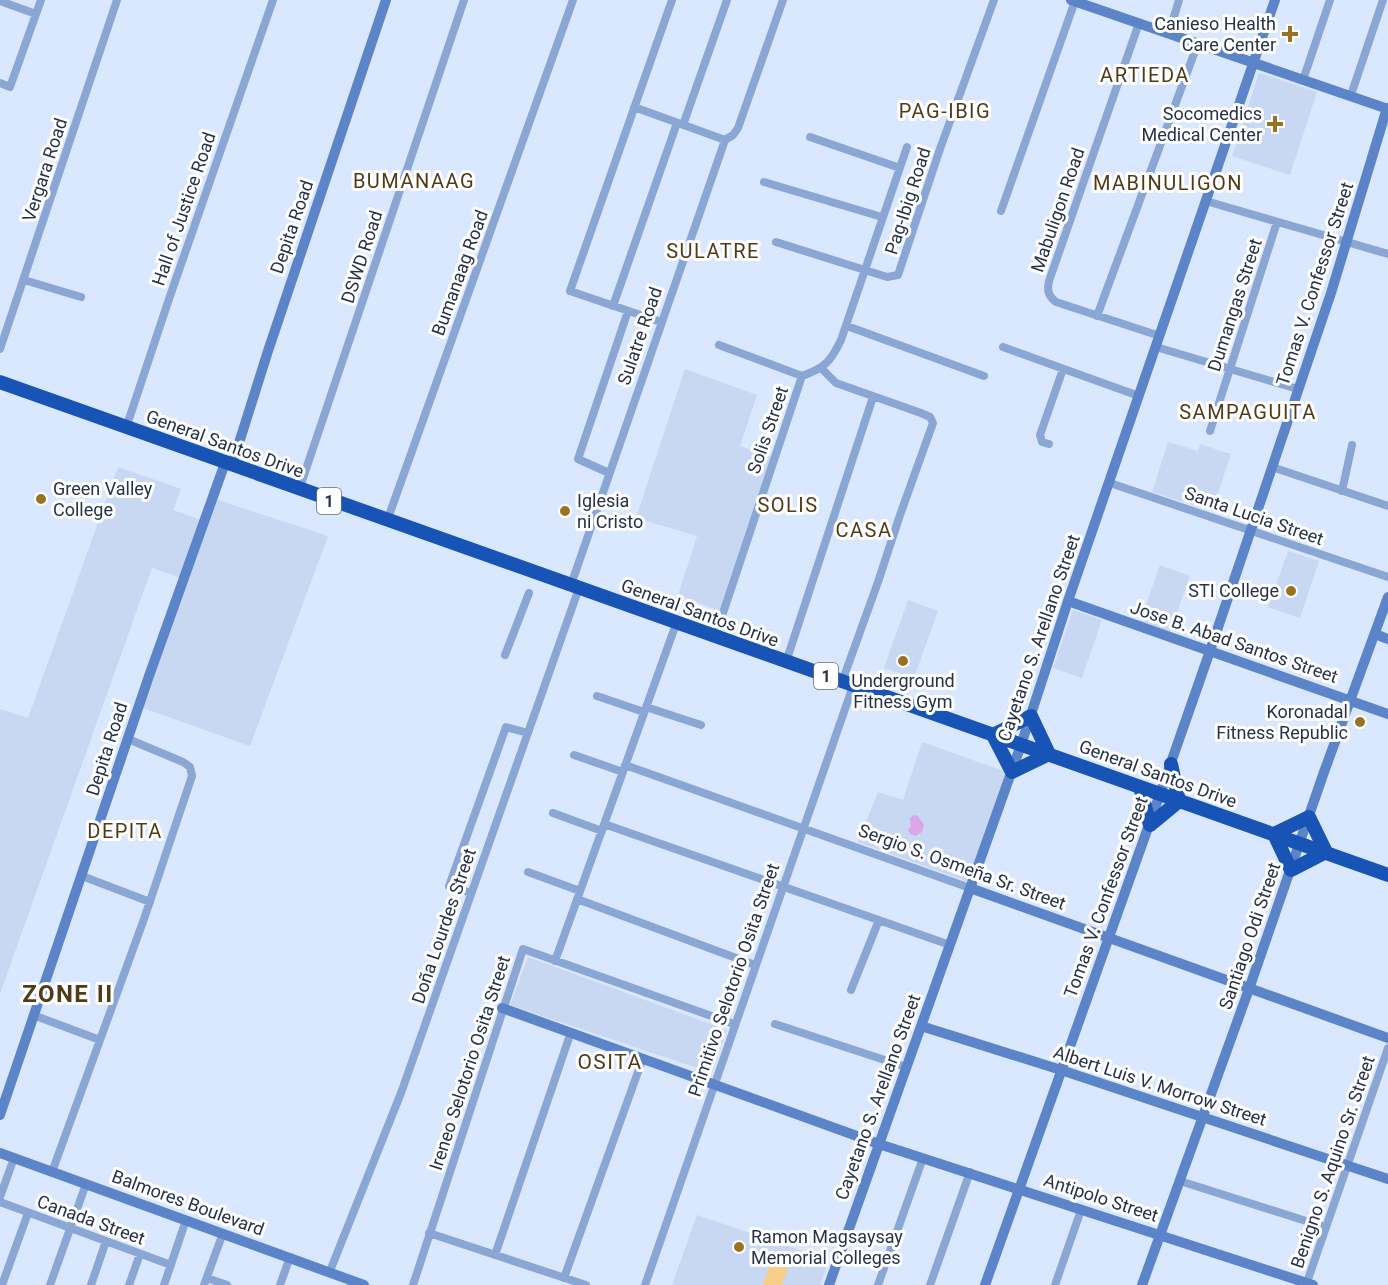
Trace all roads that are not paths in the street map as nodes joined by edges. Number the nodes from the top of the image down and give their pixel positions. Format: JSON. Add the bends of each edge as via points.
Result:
{"nodes":[{"id":1,"x":41,"y":0,"type":"edge"},
{"id":2,"x":117,"y":0,"type":"edge"},
{"id":3,"x":273,"y":0,"type":"edge"},
{"id":4,"x":386,"y":0,"type":"edge"},
{"id":5,"x":464,"y":0,"type":"edge"},
{"id":6,"x":573,"y":0,"type":"edge"},
{"id":7,"x":672,"y":0,"type":"edge"},
{"id":8,"x":727,"y":0,"type":"edge"},
{"id":9,"x":783,"y":0,"type":"edge"},
{"id":10,"x":994,"y":0,"type":"edge"},
{"id":11,"x":1179,"y":0,"type":"edge"},
{"id":12,"x":1275,"y":0,"type":"edge"},
{"id":13,"x":1330,"y":0,"type":"edge"},
{"id":14,"x":1383,"y":0,"type":"edge"},
{"id":15,"x":0,"y":1,"type":"edge"},
{"id":16,"x":1073,"y":1,"type":"edge"},
{"id":17,"x":36,"y":14,"type":"junction"},
{"id":18,"x":1139,"y":23,"type":"junction"},
{"id":19,"x":1169,"y":33,"type":"junction"},
{"id":20,"x":1198,"y":42,"type":"junction"},
{"id":21,"x":1255,"y":63,"type":"junction"},
{"id":22,"x":1303,"y":80,"type":"junction"},
{"id":23,"x":0,"y":83,"type":"edge"},
{"id":24,"x":1351,"y":95,"type":"junction"},
{"id":25,"x":634,"y":107,"type":"junction"},
{"id":26,"x":1387,"y":108,"type":"edge"},
{"id":27,"x":681,"y":124,"type":"junction"},
{"id":28,"x":810,"y":137,"type":"dead end"},
{"id":29,"x":725,"y":140,"type":"junction"},
{"id":30,"x":907,"y":147,"type":"dead end"},
{"id":31,"x":900,"y":168,"type":"junction"},
{"id":32,"x":764,"y":182,"type":"dead end"},
{"id":33,"x":1206,"y":201,"type":"junction"},
{"id":34,"x":1001,"y":211,"type":"dead end"},
{"id":35,"x":882,"y":217,"type":"junction"},
{"id":36,"x":1277,"y":222,"type":"junction"},
{"id":37,"x":776,"y":242,"type":"dead end"},
{"id":38,"x":1347,"y":243,"type":"junction"},
{"id":39,"x":1388,"y":254,"type":"edge"},
{"id":40,"x":865,"y":270,"type":"junction"},
{"id":41,"x":24,"y":280,"type":"junction"},
{"id":42,"x":81,"y":297,"type":"dead end"},
{"id":43,"x":613,"y":306,"type":"junction"},
{"id":44,"x":628,"y":311,"type":"junction"},
{"id":45,"x":1097,"y":316,"type":"junction"},
{"id":46,"x":661,"y":322,"type":"junction"},
{"id":47,"x":847,"y":326,"type":"junction"},
{"id":48,"x":1158,"y":342,"type":"junction"},
{"id":49,"x":719,"y":345,"type":"dead end"},
{"id":50,"x":1003,"y":347,"type":"dead end"},
{"id":51,"x":0,"y":349,"type":"edge"},
{"id":52,"x":821,"y":368,"type":"junction"},
{"id":53,"x":1063,"y":369,"type":"junction"},
{"id":54,"x":1230,"y":370,"type":"junction"},
{"id":55,"x":802,"y":376,"type":"junction"},
{"id":56,"x":984,"y":376,"type":"dead end"},
{"id":57,"x":0,"y":382,"type":"edge"},
{"id":58,"x":1298,"y":389,"type":"junction"},
{"id":59,"x":1139,"y":396,"type":"junction"},
{"id":60,"x":873,"y":397,"type":"junction"},
{"id":61,"x":126,"y":428,"type":"junction"},
{"id":62,"x":1209,"y":431,"type":"dead end"},
{"id":63,"x":1049,"y":444,"type":"dead end"},
{"id":64,"x":1352,"y":445,"type":"dead end"},
{"id":65,"x":229,"y":464,"type":"junction"},
{"id":66,"x":1272,"y":467,"type":"junction"},
{"id":67,"x":609,"y":473,"type":"junction"},
{"id":68,"x":1110,"y":483,"type":"junction"},
{"id":69,"x":299,"y":490,"type":"junction"},
{"id":70,"x":1342,"y":491,"type":"junction"},
{"id":71,"x":1388,"y":506,"type":"edge"},
{"id":72,"x":387,"y":521,"type":"junction"},
{"id":73,"x":1250,"y":530,"type":"junction"},
{"id":74,"x":1388,"y":577,"type":"edge"},
{"id":75,"x":575,"y":587,"type":"junction"},
{"id":76,"x":529,"y":593,"type":"dead end"},
{"id":77,"x":1388,"y":597,"type":"edge"},
{"id":78,"x":1068,"y":601,"type":"junction"},
{"id":79,"x":676,"y":624,"type":"junction"},
{"id":80,"x":1375,"y":634,"type":"junction"},
{"id":81,"x":715,"y":637,"type":"junction"},
{"id":82,"x":1388,"y":639,"type":"edge"},
{"id":83,"x":1209,"y":651,"type":"junction"},
{"id":84,"x":505,"y":655,"type":"dead end"},
{"id":85,"x":786,"y":662,"type":"junction"},
{"id":86,"x":848,"y":684,"type":"junction"},
{"id":87,"x":597,"y":696,"type":"dead end"},
{"id":88,"x":1350,"y":700,"type":"junction"},
{"id":89,"x":645,"y":709,"type":"junction"},
{"id":90,"x":1388,"y":714,"type":"edge"},
{"id":91,"x":1030,"y":716,"type":"junction"},
{"id":92,"x":701,"y":725,"type":"dead end"},
{"id":93,"x":528,"y":733,"type":"junction"},
{"id":94,"x":993,"y":735,"type":"junction"},
{"id":95,"x":128,"y":739,"type":"junction"},
{"id":96,"x":1022,"y":745,"type":"junction"},
{"id":97,"x":1049,"y":754,"type":"junction"},
{"id":98,"x":574,"y":755,"type":"dead end"},
{"id":99,"x":1171,"y":764,"type":"junction"},
{"id":100,"x":624,"y":769,"type":"junction"},
{"id":101,"x":1012,"y":772,"type":"junction"},
{"id":102,"x":1140,"y":787,"type":"junction"},
{"id":103,"x":1160,"y":794,"type":"junction"},
{"id":104,"x":1179,"y":801,"type":"junction"},
{"id":105,"x":554,"y":813,"type":"dead end"},
{"id":106,"x":1309,"y":817,"type":"junction"},
{"id":107,"x":1150,"y":825,"type":"junction"},
{"id":108,"x":603,"y":828,"type":"junction"},
{"id":109,"x":803,"y":828,"type":"junction"},
{"id":110,"x":1274,"y":834,"type":"junction"},
{"id":111,"x":1299,"y":843,"type":"junction"},
{"id":112,"x":1326,"y":852,"type":"junction"},
{"id":113,"x":1291,"y":870,"type":"junction"},
{"id":114,"x":528,"y":872,"type":"dead end"},
{"id":115,"x":1388,"y":875,"type":"edge"},
{"id":116,"x":82,"y":876,"type":"junction"},
{"id":117,"x":783,"y":887,"type":"junction"},
{"id":118,"x":970,"y":888,"type":"junction"},
{"id":119,"x":471,"y":893,"type":"junction"},
{"id":120,"x":578,"y":895,"type":"junction"},
{"id":121,"x":150,"y":902,"type":"junction"},
{"id":122,"x":879,"y":920,"type":"junction"},
{"id":123,"x":1108,"y":938,"type":"junction"},
{"id":124,"x":950,"y":945,"type":"junction"},
{"id":125,"x":555,"y":961,"type":"junction"},
{"id":126,"x":755,"y":965,"type":"junction"},
{"id":127,"x":1249,"y":989,"type":"junction"},
{"id":128,"x":851,"y":990,"type":"dead end"},
{"id":129,"x":502,"y":1008,"type":"junction"},
{"id":130,"x":33,"y":1015,"type":"junction"},
{"id":131,"x":734,"y":1024,"type":"junction"},
{"id":132,"x":775,"y":1024,"type":"dead end"},
{"id":133,"x":921,"y":1026,"type":"junction"},
{"id":134,"x":571,"y":1032,"type":"junction"},
{"id":135,"x":1388,"y":1038,"type":"edge"},
{"id":136,"x":100,"y":1040,"type":"junction"},
{"id":137,"x":1388,"y":1048,"type":"edge"},
{"id":138,"x":643,"y":1058,"type":"junction"},
{"id":139,"x":906,"y":1067,"type":"junction"},
{"id":140,"x":1061,"y":1070,"type":"junction"},
{"id":141,"x":714,"y":1084,"type":"junction"},
{"id":142,"x":0,"y":1115,"type":"edge"},
{"id":143,"x":1203,"y":1118,"type":"junction"},
{"id":144,"x":879,"y":1144,"type":"junction"},
{"id":145,"x":0,"y":1153,"type":"edge"},
{"id":146,"x":14,"y":1158,"type":"junction"},
{"id":147,"x":923,"y":1158,"type":"junction"},
{"id":148,"x":1347,"y":1165,"type":"junction"},
{"id":149,"x":52,"y":1172,"type":"junction"},
{"id":150,"x":970,"y":1172,"type":"junction"},
{"id":151,"x":1388,"y":1179,"type":"edge"},
{"id":152,"x":1180,"y":1180,"type":"junction"},
{"id":153,"x":86,"y":1184,"type":"junction"},
{"id":154,"x":1018,"y":1189,"type":"junction"},
{"id":155,"x":0,"y":1197,"type":"edge"},
{"id":156,"x":0,"y":1202,"type":"edge"},
{"id":157,"x":1081,"y":1210,"type":"junction"},
{"id":158,"x":28,"y":1213,"type":"junction"},
{"id":159,"x":186,"y":1220,"type":"junction"},
{"id":160,"x":1325,"y":1227,"type":"junction"},
{"id":161,"x":70,"y":1228,"type":"junction"},
{"id":162,"x":223,"y":1233,"type":"junction"},
{"id":163,"x":429,"y":1233,"type":"junction"},
{"id":164,"x":1160,"y":1234,"type":"junction"},
{"id":165,"x":106,"y":1241,"type":"junction"},
{"id":166,"x":140,"y":1254,"type":"junction"},
{"id":167,"x":495,"y":1255,"type":"junction"},
{"id":168,"x":290,"y":1257,"type":"junction"},
{"id":169,"x":171,"y":1266,"type":"junction"},
{"id":170,"x":335,"y":1277,"type":"edge"},
{"id":171,"x":564,"y":1278,"type":"junction"},
{"id":172,"x":205,"y":1281,"type":"edge"},
{"id":173,"x":1308,"y":1284,"type":"edge"},
{"id":174,"x":2,"y":1285,"type":"edge"},
{"id":175,"x":50,"y":1285,"type":"edge"},
{"id":176,"x":91,"y":1285,"type":"edge"},
{"id":177,"x":129,"y":1285,"type":"edge"},
{"id":178,"x":164,"y":1285,"type":"edge"},
{"id":179,"x":227,"y":1285,"type":"edge"},
{"id":180,"x":280,"y":1285,"type":"edge"},
{"id":181,"x":364,"y":1285,"type":"edge"},
{"id":182,"x":412,"y":1285,"type":"edge"},
{"id":183,"x":586,"y":1285,"type":"edge"},
{"id":184,"x":645,"y":1285,"type":"edge"},
{"id":185,"x":829,"y":1285,"type":"edge"},
{"id":186,"x":878,"y":1285,"type":"edge"},
{"id":187,"x":930,"y":1285,"type":"edge"},
{"id":188,"x":985,"y":1285,"type":"edge"},
{"id":189,"x":1055,"y":1285,"type":"edge"},
{"id":190,"x":1142,"y":1285,"type":"edge"}],
"edges":[{"from":1,"to":17,"type":"street"},
{"from":2,"to":41,"type":"street","name":"Vergara Road"},
{"from":3,"to":61,"type":"street","name":"Hall of Justice Road"},
{"from":4,"to":65,"type":"street","name":"Depita Road"},
{"from":5,"to":69,"type":"street","name":"DSWD Road"},
{"from":6,"to":72,"type":"street","name":"Bumanaag Road"},
{"from":7,"to":25,"type":"street"},
{"from":8,"to":27,"type":"street"},
{"from":9,"to":29,"type":"street","name":"Sulatre Road","via":[[738,128]]},
{"from":10,"to":40,"type":"street","name":"Pag-Ibig Road","via":[[900,273],[890,278]]},
{"from":11,"to":19,"type":"street"},
{"from":12,"to":21,"type":"street","name":"Cayetano S. Arellano Street"},
{"from":13,"to":22,"type":"street"},
{"from":14,"to":24,"type":"street"},
{"from":15,"to":17,"type":"street"},
{"from":16,"to":18,"type":"street"},
{"from":16,"to":34,"type":"street"},
{"from":17,"to":23,"type":"street","via":[[10,87]]},
{"from":18,"to":19,"type":"street"},
{"from":18,"to":45,"type":"street","name":"Mabuligon Road","via":[[1048,287],[1056,302]]},
{"from":19,"to":20,"type":"street"},
{"from":20,"to":21,"type":"street"},
{"from":20,"to":45,"type":"street"},
{"from":21,"to":22,"type":"street"},
{"from":21,"to":33,"type":"street","name":"Cayetano S. Arellano Street"},
{"from":22,"to":24,"type":"street"},
{"from":24,"to":26,"type":"street"},
{"from":25,"to":27,"type":"street"},
{"from":25,"to":43,"type":"street","via":[[570,291]]},
{"from":26,"to":38,"type":"street","name":"Tomas V. Confessor Street"},
{"from":27,"to":29,"type":"street"},
{"from":27,"to":43,"type":"street"},
{"from":28,"to":31,"type":"street"},
{"from":29,"to":46,"type":"street","name":"Sulatre Road"},
{"from":30,"to":31,"type":"street"},
{"from":31,"to":35,"type":"street"},
{"from":32,"to":35,"type":"street"},
{"from":33,"to":36,"type":"street"},
{"from":33,"to":48,"type":"street","name":"Cayetano S. Arellano Street"},
{"from":35,"to":40,"type":"street"},
{"from":36,"to":38,"type":"street"},
{"from":36,"to":54,"type":"street","name":"Dumangas Street"},
{"from":37,"to":40,"type":"street","name":"Pag-Ibig Road"},
{"from":38,"to":39,"type":"street"},
{"from":38,"to":58,"type":"street","name":"Tomas V. Confessor Street"},
{"from":40,"to":47,"type":"street"},
{"from":41,"to":42,"type":"street"},
{"from":41,"to":51,"type":"street","name":"Vergara Road"},
{"from":43,"to":44,"type":"street"},
{"from":44,"to":46,"type":"street"},
{"from":44,"to":67,"type":"street","via":[[578,459]]},
{"from":45,"to":48,"type":"street","name":"Mabuligon Road"},
{"from":46,"to":67,"type":"street","name":"Sulatre Road"},
{"from":47,"to":52,"type":"street","via":[[833,357]]},
{"from":47,"to":56,"type":"street"},
{"from":48,"to":54,"type":"street","name":"Mabuligon Road"},
{"from":48,"to":59,"type":"street","name":"Cayetano S. Arellano Street"},
{"from":49,"to":55,"type":"street"},
{"from":50,"to":53,"type":"street"},
{"from":52,"to":55,"type":"street","name":"Solis Street"},
{"from":52,"to":60,"type":"street","via":[[833,382]]},
{"from":53,"to":59,"type":"street"},
{"from":53,"to":63,"type":"street","via":[[1040,435],[1042,442]]},
{"from":54,"to":58,"type":"street","name":"Mabuligon Road"},
{"from":54,"to":62,"type":"street","name":"Dumangas Street"},
{"from":55,"to":81,"type":"street","name":"Solis Street"},
{"from":57,"to":61,"type":"highway","name":"General Santos Drive","number":"1"},
{"from":58,"to":66,"type":"street","name":"Tomas V. Confessor Street"},
{"from":59,"to":68,"type":"street","name":"Cayetano S. Arellano Street"},
{"from":60,"to":85,"type":"street"},
{"from":60,"to":86,"type":"street","name":"Primitivo Selotorio Osita Street","via":[[930,417],[932,426],[850,660]]},
{"from":61,"to":65,"type":"highway","name":"General Santos Drive","number":"1"},
{"from":64,"to":70,"type":"street"},
{"from":65,"to":69,"type":"highway","name":"General Santos Drive","number":"1"},
{"from":65,"to":95,"type":"street","name":"Depita Road"},
{"from":66,"to":70,"type":"street"},
{"from":66,"to":73,"type":"street","name":"Tomas V. Confessor Street"},
{"from":67,"to":75,"type":"street","name":"Sulatre Road"},
{"from":68,"to":73,"type":"street","name":"Santa Lucia Street"},
{"from":68,"to":78,"type":"street","name":"Cayetano S. Arellano Street"},
{"from":69,"to":72,"type":"highway","name":"General Santos Drive","number":"1"},
{"from":70,"to":71,"type":"street"},
{"from":72,"to":75,"type":"highway","name":"General Santos Drive","number":"1"},
{"from":73,"to":74,"type":"street","name":"Santa Lucia Street"},
{"from":73,"to":83,"type":"street","name":"Tomas V. Confessor Street"},
{"from":75,"to":79,"type":"highway","name":"General Santos Drive","number":"1"},
{"from":75,"to":93,"type":"street","name":"Doña Lourdes Street"},
{"from":76,"to":84,"type":"street"},
{"from":77,"to":80,"type":"street","name":"Santiago Odi Street"},
{"from":78,"to":83,"type":"street","name":"Jose B. Abad Santos Street"},
{"from":78,"to":91,"type":"street","name":"Cayetano S. Arellano Street"},
{"from":79,"to":81,"type":"highway","name":"General Santos Drive","number":"1"},
{"from":79,"to":89,"type":"street"},
{"from":80,"to":82,"type":"street"},
{"from":80,"to":88,"type":"street","name":"Santiago Odi Street"},
{"from":81,"to":85,"type":"highway","name":"General Santos Drive","number":"1"},
{"from":83,"to":88,"type":"street","name":"Jose B. Abad Santos Street"},
{"from":83,"to":99,"type":"street","name":"Tomas V. Confessor Street"},
{"from":85,"to":86,"type":"highway","name":"General Santos Drive","number":"1"},
{"from":86,"to":94,"type":"highway","name":"General Santos Drive","number":"1"},
{"from":86,"to":109,"type":"street","name":"Primitivo Selotorio Osita Street"},
{"from":87,"to":89,"type":"street"},
{"from":88,"to":90,"type":"street","name":"Jose B. Abad Santos Street"},
{"from":88,"to":106,"type":"street","name":"Santiago Odi Street"},
{"from":89,"to":92,"type":"street"},
{"from":89,"to":100,"type":"street"},
{"from":91,"to":94,"type":"highway"},
{"from":91,"to":96,"type":"street","name":"Cayetano S. Arellano Street"},
{"from":91,"to":97,"type":"highway"},
{"from":93,"to":119,"type":"street","name":"Doña Lourdes Street"},
{"from":93,"to":119,"type":"street","via":[[506,726],[449,886]]},
{"from":94,"to":96,"type":"highway","name":"General Santos Drive","number":"1"},
{"from":94,"to":101,"type":"highway"},
{"from":95,"to":116,"type":"street","name":"Depita Road"},
{"from":95,"to":121,"type":"street","via":[[183,762],[192,771]]},
{"from":96,"to":97,"type":"highway","name":"General Santos Drive","number":"1"},
{"from":96,"to":101,"type":"street","name":"Cayetano S. Arellano Street"},
{"from":97,"to":101,"type":"highway"},
{"from":97,"to":102,"type":"highway","name":"General Santos Drive","number":"1"},
{"from":98,"to":100,"type":"street","name":"Sergio S. Osmeña Sr. Street"},
{"from":99,"to":103,"type":"street","name":"Tomas V. Confessor Street"},
{"from":99,"to":104,"type":"highway"},
{"from":100,"to":108,"type":"street"},
{"from":100,"to":109,"type":"street","name":"Sergio S. Osmeña Sr. Street"},
{"from":101,"to":118,"type":"street","name":"Cayetano S. Arellano Street"},
{"from":102,"to":103,"type":"highway","name":"General Santos Drive","number":"1"},
{"from":102,"to":107,"type":"highway"},
{"from":103,"to":104,"type":"highway","name":"General Santos Drive","number":"1"},
{"from":103,"to":107,"type":"street","name":"Tomas V. Confessor Street"},
{"from":104,"to":107,"type":"highway"},
{"from":104,"to":110,"type":"highway","name":"General Santos Drive","number":"1"},
{"from":105,"to":108,"type":"street"},
{"from":106,"to":110,"type":"highway"},
{"from":106,"to":111,"type":"street","name":"Santiago Odi Street"},
{"from":106,"to":112,"type":"highway"},
{"from":107,"to":123,"type":"street","name":"Tomas V. Confessor Street"},
{"from":108,"to":117,"type":"street"},
{"from":108,"to":120,"type":"street"},
{"from":109,"to":117,"type":"street","name":"Primitivo Selotorio Osita Street"},
{"from":109,"to":118,"type":"street","name":"Sergio S. Osmeña Sr. Street"},
{"from":110,"to":111,"type":"highway","name":"General Santos Drive","number":"1"},
{"from":110,"to":113,"type":"highway"},
{"from":111,"to":112,"type":"highway","name":"General Santos Drive","number":"1"},
{"from":111,"to":113,"type":"street","name":"Santiago Odi Street"},
{"from":112,"to":113,"type":"highway"},
{"from":112,"to":115,"type":"highway","name":"General Santos Drive","number":"1"},
{"from":113,"to":127,"type":"street","name":"Santiago Odi Street"},
{"from":114,"to":120,"type":"street"},
{"from":116,"to":121,"type":"street"},
{"from":116,"to":130,"type":"street","name":"Depita Road"},
{"from":117,"to":122,"type":"street"},
{"from":117,"to":126,"type":"street","name":"Primitivo Selotorio Osita Street"},
{"from":118,"to":123,"type":"street","name":"Sergio S. Osmeña Sr. Street"},
{"from":118,"to":124,"type":"street","name":"Cayetano S. Arellano Street"},
{"from":119,"to":170,"type":"street","name":"Doña Lourdes Street"},
{"from":120,"to":125,"type":"street"},
{"from":120,"to":126,"type":"street"},
{"from":121,"to":136,"type":"street"},
{"from":122,"to":124,"type":"street"},
{"from":122,"to":128,"type":"street"},
{"from":123,"to":127,"type":"street","name":"Sergio S. Osmeña Sr. Street"},
{"from":123,"to":140,"type":"street","name":"Tomas V. Confessor Street"},
{"from":124,"to":133,"type":"street","name":"Cayetano S. Arellano Street"},
{"from":125,"to":129,"type":"street","name":"Ireneo Selotorio Osita Street","via":[[523,949]]},
{"from":125,"to":131,"type":"street"},
{"from":126,"to":131,"type":"street","name":"Primitivo Selotorio Osita Street"},
{"from":127,"to":135,"type":"street","name":"Sergio S. Osmeña Sr. Street"},
{"from":127,"to":143,"type":"street","name":"Santiago Odi Street"},
{"from":129,"to":134,"type":"street","name":"Antipolo Street"},
{"from":129,"to":163,"type":"street","name":"Ireneo Selotorio Osita Street"},
{"from":130,"to":136,"type":"street"},
{"from":130,"to":142,"type":"street","name":"Depita Road"},
{"from":131,"to":141,"type":"street","name":"Primitivo Selotorio Osita Street"},
{"from":132,"to":139,"type":"street"},
{"from":133,"to":139,"type":"street","name":"Cayetano S. Arellano Street"},
{"from":133,"to":140,"type":"street","name":"Albert Luis V. Morrow Street"},
{"from":134,"to":138,"type":"street","name":"Antipolo Street"},
{"from":134,"to":167,"type":"street"},
{"from":136,"to":149,"type":"street"},
{"from":137,"to":148,"type":"street","name":"Benigno S. Aquino Sr. Street"},
{"from":138,"to":141,"type":"street","name":"Antipolo Street"},
{"from":138,"to":171,"type":"street"},
{"from":139,"to":144,"type":"street","name":"Cayetano S. Arellano Street"},
{"from":140,"to":143,"type":"street","name":"Albert Luis V. Morrow Street"},
{"from":140,"to":154,"type":"street","name":"Tomas V. Confessor Street"},
{"from":141,"to":144,"type":"street","name":"Antipolo Street"},
{"from":141,"to":184,"type":"street","name":"Primitivo Selotorio Osita Street"},
{"from":143,"to":148,"type":"street","name":"Albert Luis V. Morrow Street"},
{"from":143,"to":152,"type":"street","name":"Santiago Odi Street"},
{"from":144,"to":147,"type":"street","name":"Antipolo Street"},
{"from":144,"to":185,"type":"street","name":"Cayetano S. Arellano Street"},
{"from":145,"to":146,"type":"street","name":"Balmores Boulevard"},
{"from":146,"to":149,"type":"street","name":"Balmores Boulevard"},
{"from":146,"to":155,"type":"street"},
{"from":147,"to":150,"type":"street","name":"Antipolo Street"},
{"from":147,"to":186,"type":"street"},
{"from":148,"to":151,"type":"street","name":"Albert Luis V. Morrow Street"},
{"from":148,"to":160,"type":"street","name":"Benigno S. Aquino Sr. Street"},
{"from":149,"to":153,"type":"street","name":"Balmores Boulevard"},
{"from":150,"to":154,"type":"street","name":"Antipolo Street"},
{"from":150,"to":187,"type":"street"},
{"from":152,"to":160,"type":"street"},
{"from":152,"to":164,"type":"street","name":"Santiago Odi Street"},
{"from":153,"to":159,"type":"street","name":"Balmores Boulevard"},
{"from":153,"to":161,"type":"street"},
{"from":154,"to":157,"type":"street","name":"Antipolo Street"},
{"from":154,"to":188,"type":"street","name":"Tomas V. Confessor Street"},
{"from":156,"to":158,"type":"street","name":"Canada Street"},
{"from":157,"to":164,"type":"street","name":"Antipolo Street"},
{"from":157,"to":189,"type":"street"},
{"from":158,"to":161,"type":"street","name":"Canada Street"},
{"from":158,"to":174,"type":"street"},
{"from":159,"to":162,"type":"street","name":"Balmores Boulevard"},
{"from":159,"to":169,"type":"street"},
{"from":160,"to":173,"type":"street","name":"Benigno S. Aquino Sr. Street"},
{"from":161,"to":165,"type":"street","name":"Canada Street"},
{"from":161,"to":175,"type":"street"},
{"from":162,"to":168,"type":"street","name":"Balmores Boulevard"},
{"from":162,"to":172,"type":"street"},
{"from":163,"to":167,"type":"street"},
{"from":163,"to":182,"type":"street","name":"Ireneo Selotorio Osita Street"},
{"from":164,"to":173,"type":"street","name":"Antipolo Street"},
{"from":164,"to":190,"type":"street","name":"Santiago Odi Street"},
{"from":165,"to":166,"type":"street","name":"Canada Street"},
{"from":165,"to":176,"type":"street"},
{"from":166,"to":169,"type":"street","name":"Canada Street"},
{"from":166,"to":177,"type":"street"},
{"from":167,"to":171,"type":"street"},
{"from":168,"to":170,"type":"street","name":"Balmores Boulevard"},
{"from":168,"to":180,"type":"street"},
{"from":169,"to":178,"type":"street"},
{"from":170,"to":181,"type":"street","name":"Balmores Boulevard"},
{"from":171,"to":183,"type":"street"},
{"from":172,"to":179,"type":"street"}]}
